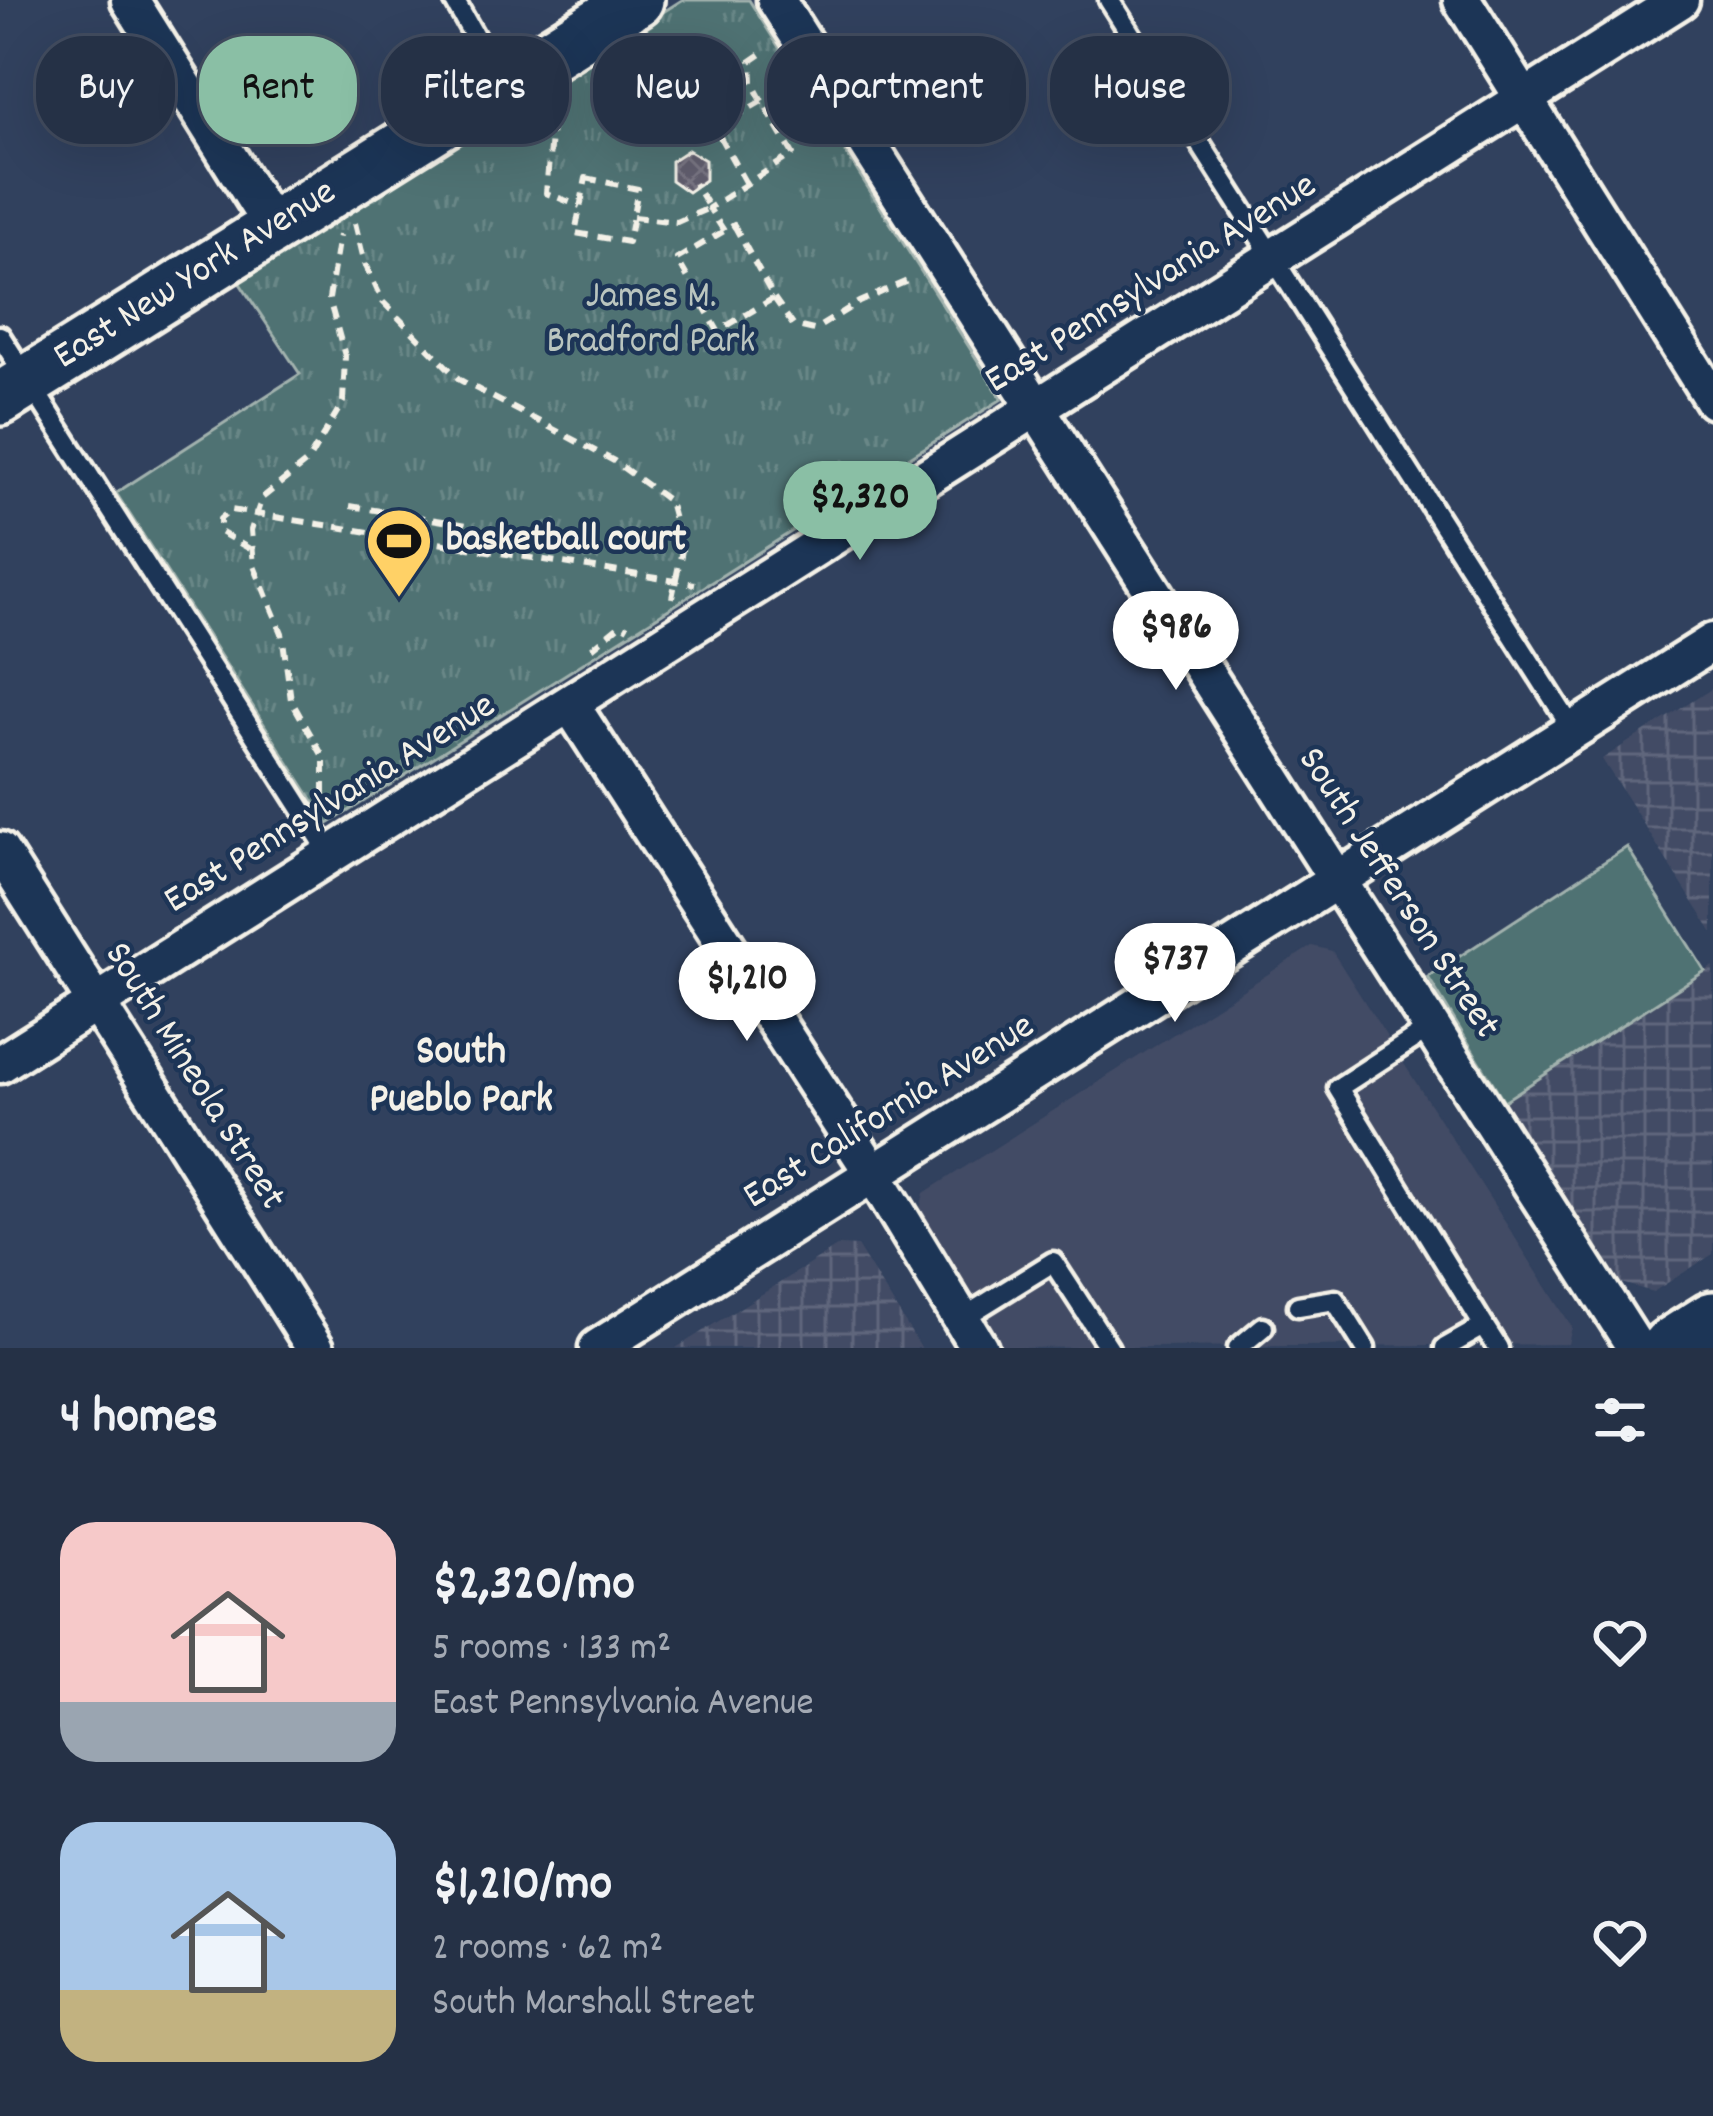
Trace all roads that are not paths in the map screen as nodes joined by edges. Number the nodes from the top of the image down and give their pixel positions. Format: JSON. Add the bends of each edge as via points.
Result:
{"nodes":[{"id":1,"x":130,"y":0,"type":"edge"},
{"id":2,"x":454,"y":0,"type":"edge"},
{"id":3,"x":637,"y":0,"type":"edge"},
{"id":4,"x":776,"y":0,"type":"edge"},
{"id":5,"x":1109,"y":0,"type":"edge"},
{"id":6,"x":1462,"y":0,"type":"edge"},
{"id":7,"x":1680,"y":0,"type":"edge"},
{"id":8,"x":479,"y":36,"type":"edge"},
{"id":9,"x":569,"y":52,"type":"edge"},
{"id":10,"x":1524,"y":98,"type":"junction"},
{"id":11,"x":423,"y":144,"type":"edge"},
{"id":12,"x":273,"y":228,"type":"junction"},
{"id":13,"x":1272,"y":259,"type":"junction"},
{"id":14,"x":0,"y":336,"type":"edge"},
{"id":15,"x":14,"y":390,"type":"edge"},
{"id":16,"x":1713,"y":400,"type":"edge"},
{"id":17,"x":1036,"y":409,"type":"junction"},
{"id":18,"x":1713,"y":642,"type":"edge"},
{"id":19,"x":569,"y":704,"type":"junction"},
{"id":20,"x":1574,"y":730,"type":"junction"},
{"id":21,"x":0,"y":851,"type":"edge"},
{"id":22,"x":331,"y":855,"type":"junction"},
{"id":23,"x":1339,"y":879,"type":"junction"},
{"id":24,"x":96,"y":1003,"type":"junction"},
{"id":25,"x":1432,"y":1028,"type":"junction"},
{"id":26,"x":0,"y":1064,"type":"edge"},
{"id":27,"x":873,"y":1173,"type":"junction"},
{"id":28,"x":1298,"y":1306,"type":"dead end"},
{"id":29,"x":1713,"y":1321,"type":"edge"},
{"id":30,"x":1484,"y":1326,"type":"junction"},
{"id":31,"x":1262,"y":1327,"type":"dead end"},
{"id":32,"x":970,"y":1334,"type":"edge"},
{"id":33,"x":316,"y":1348,"type":"edge"},
{"id":34,"x":598,"y":1348,"type":"edge"},
{"id":35,"x":1109,"y":1348,"type":"edge"},
{"id":36,"x":1238,"y":1348,"type":"edge"},
{"id":37,"x":1365,"y":1348,"type":"edge"},
{"id":38,"x":1445,"y":1348,"type":"edge"},
{"id":39,"x":1498,"y":1348,"type":"edge"},
{"id":40,"x":1636,"y":1348,"type":"edge"},
{"id":41,"x":1670,"y":1348,"type":"edge"}],
"edges":[{"from":1,"to":12,"type":"street"},
{"from":2,"to":8,"type":"lane"},
{"from":3,"to":9,"type":"street","name":"East New York Avenue"},
{"from":4,"to":17,"type":"street","name":"South Jefferson Street"},
{"from":5,"to":13,"type":"lane"},
{"from":6,"to":10,"type":"street"},
{"from":7,"to":10,"type":"street","name":"East Pennsylvania Avenue"},
{"from":10,"to":13,"type":"street","name":"East Pennsylvania Avenue"},
{"from":10,"to":16,"type":"street"},
{"from":11,"to":12,"type":"street","name":"East New York Avenue"},
{"from":12,"to":15,"type":"street","name":"East New York Avenue"},
{"from":13,"to":17,"type":"street","name":"East Pennsylvania Avenue"},
{"from":13,"to":20,"type":"lane"},
{"from":14,"to":15,"type":"lane"},
{"from":15,"to":22,"type":"lane"},
{"from":17,"to":19,"type":"street","name":"East Pennsylvania Avenue"},
{"from":17,"to":23,"type":"street","name":"South Jefferson Street"},
{"from":18,"to":20,"type":"street","name":"East California Avenue"},
{"from":19,"to":22,"type":"street","name":"East Pennsylvania Avenue"},
{"from":19,"to":27,"type":"street"},
{"from":20,"to":23,"type":"street","name":"East California Avenue"},
{"from":21,"to":24,"type":"street","name":"South Mineola Street"},
{"from":22,"to":24,"type":"street","name":"East Pennsylvania Avenue"},
{"from":23,"to":25,"type":"street","name":"South Jefferson Street"},
{"from":23,"to":27,"type":"street","name":"East California Avenue"},
{"from":24,"to":26,"type":"street","name":"East Pennsylvania Avenue"},
{"from":24,"to":33,"type":"street","name":"South Mineola Street"},
{"from":25,"to":30,"type":"lane","via":[[1338,1088]]},
{"from":25,"to":40,"type":"street","name":"South Jefferson Street"},
{"from":27,"to":32,"type":"street"},
{"from":27,"to":34,"type":"street","name":"East California Avenue"},
{"from":28,"to":37,"type":"lane","via":[[1335,1300]]},
{"from":29,"to":41,"type":"main road"},
{"from":30,"to":38,"type":"lane"},
{"from":30,"to":39,"type":"lane"},
{"from":31,"to":36,"type":"lane"},
{"from":32,"to":35,"type":"lane","via":[[1053,1262]]}]}
